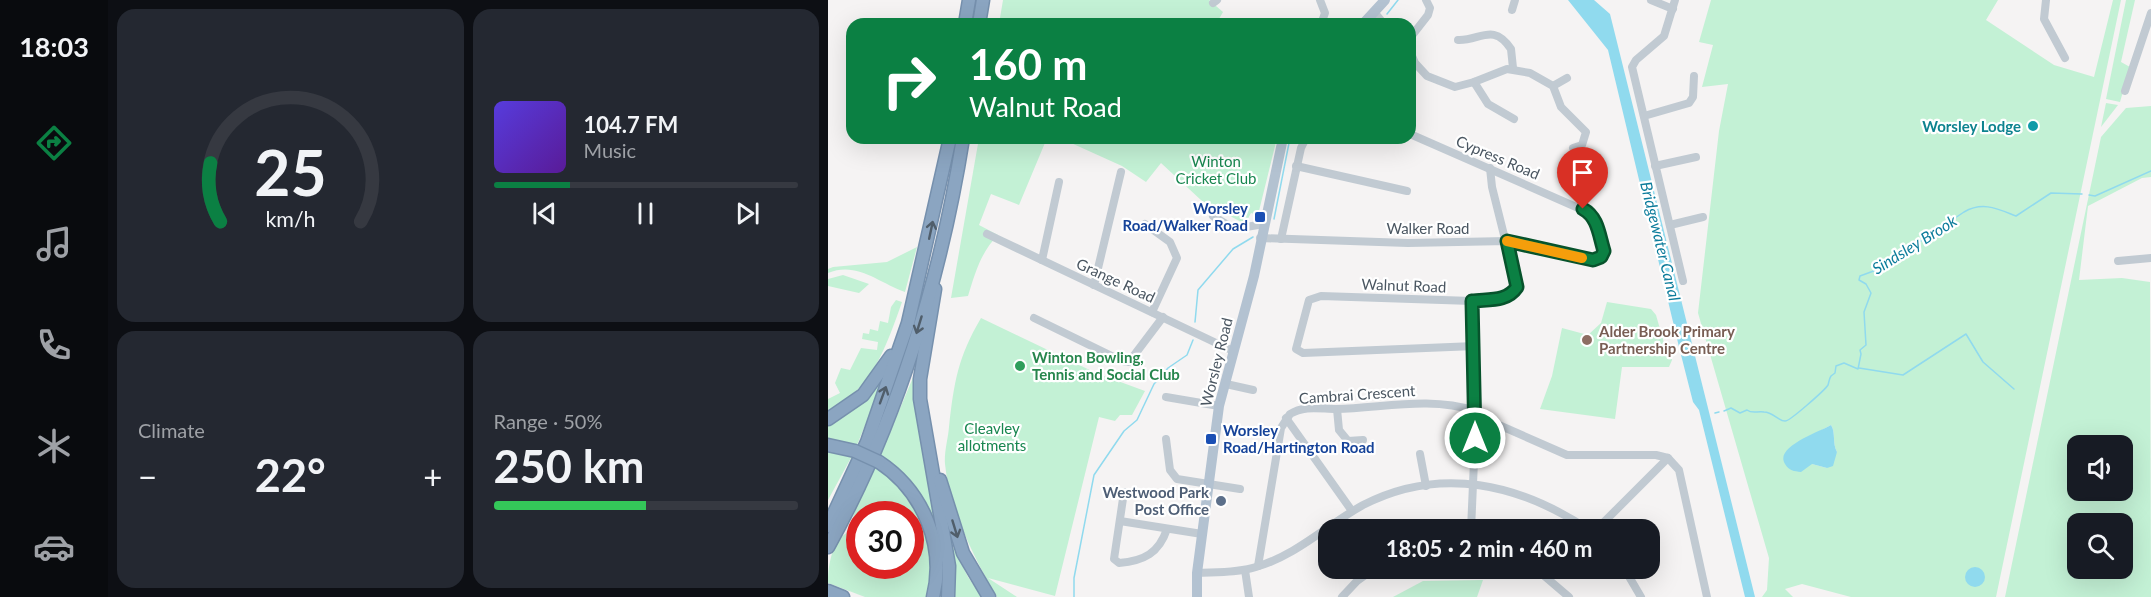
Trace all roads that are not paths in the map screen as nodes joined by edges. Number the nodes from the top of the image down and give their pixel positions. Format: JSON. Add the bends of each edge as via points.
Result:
{"nodes":[{"id":1,"x":969,"y":0,"type":"edge"},
{"id":2,"x":982,"y":0,"type":"edge"},
{"id":3,"x":1320,"y":0,"type":"edge"},
{"id":4,"x":1385,"y":0,"type":"edge"},
{"id":5,"x":1426,"y":0,"type":"edge"},
{"id":6,"x":1515,"y":0,"type":"edge"},
{"id":7,"x":1651,"y":0,"type":"edge"},
{"id":8,"x":1676,"y":0,"type":"edge"},
{"id":9,"x":2046,"y":0,"type":"edge"},
{"id":10,"x":1672,"y":9,"type":"junction"},
{"id":11,"x":1512,"y":10,"type":"dead end"},
{"id":12,"x":2151,"y":13,"type":"edge"},
{"id":13,"x":1375,"y":14,"type":"junction"},
{"id":14,"x":966,"y":18,"type":"edge"},
{"id":15,"x":980,"y":18,"type":"edge"},
{"id":16,"x":1323,"y":18,"type":"edge"},
{"id":17,"x":1370,"y":18,"type":"edge"},
{"id":18,"x":1379,"y":18,"type":"edge"},
{"id":19,"x":1416,"y":30,"type":"edge"},
{"id":20,"x":1458,"y":40,"type":"dead end"},
{"id":21,"x":2065,"y":58,"type":"dead end"},
{"id":22,"x":1416,"y":67,"type":"edge"},
{"id":23,"x":1512,"y":68,"type":"junction"},
{"id":24,"x":1694,"y":76,"type":"dead end"},
{"id":25,"x":1567,"y":78,"type":"dead end"},
{"id":26,"x":1474,"y":82,"type":"junction"},
{"id":27,"x":1553,"y":86,"type":"junction"},
{"id":28,"x":2125,"y":91,"type":"dead end"},
{"id":29,"x":1644,"y":116,"type":"junction"},
{"id":30,"x":1514,"y":119,"type":"dead end"},
{"id":31,"x":1416,"y":137,"type":"edge"},
{"id":32,"x":949,"y":144,"type":"edge"},
{"id":33,"x":962,"y":144,"type":"edge"},
{"id":34,"x":1282,"y":144,"type":"edge"},
{"id":35,"x":1304,"y":144,"type":"edge"},
{"id":36,"x":1573,"y":148,"type":"dead end"},
{"id":37,"x":1696,"y":157,"type":"dead end"},
{"id":38,"x":1296,"y":166,"type":"junction"},
{"id":39,"x":1655,"y":166,"type":"junction"},
{"id":40,"x":1490,"y":168,"type":"junction"},
{"id":41,"x":1121,"y":172,"type":"dead end"},
{"id":42,"x":1059,"y":182,"type":"dead end"},
{"id":43,"x":1407,"y":191,"type":"dead end"},
{"id":44,"x":1213,"y":216,"type":"dead end"},
{"id":45,"x":1703,"y":217,"type":"dead end"},
{"id":46,"x":1144,"y":224,"type":"dead end"},
{"id":47,"x":1264,"y":224,"type":"junction"},
{"id":48,"x":1670,"y":225,"type":"junction"},
{"id":49,"x":987,"y":234,"type":"dead end"},
{"id":50,"x":1260,"y":238,"type":"junction"},
{"id":51,"x":1281,"y":239,"type":"junction"},
{"id":52,"x":1507,"y":241,"type":"junction"},
{"id":53,"x":2151,"y":258,"type":"edge"},
{"id":54,"x":1042,"y":260,"type":"junction"},
{"id":55,"x":1593,"y":260,"type":"joint"},
{"id":56,"x":2118,"y":261,"type":"dead end"},
{"id":57,"x":937,"y":270,"type":"junction"},
{"id":58,"x":1683,"y":281,"type":"dead end"},
{"id":59,"x":1094,"y":285,"type":"junction"},
{"id":60,"x":917,"y":287,"type":"junction"},
{"id":61,"x":1472,"y":301,"type":"junction"},
{"id":62,"x":1152,"y":312,"type":"junction"},
{"id":63,"x":1163,"y":316,"type":"junction"},
{"id":64,"x":1034,"y":318,"type":"dead end"},
{"id":65,"x":1475,"y":346,"type":"junction"},
{"id":66,"x":1233,"y":351,"type":"junction"},
{"id":67,"x":1226,"y":384,"type":"junction"},
{"id":68,"x":1253,"y":390,"type":"dead end"},
{"id":69,"x":1166,"y":397,"type":"dead end"},
{"id":70,"x":1219,"y":406,"type":"junction"},
{"id":71,"x":1337,"y":409,"type":"junction"},
{"id":72,"x":1476,"y":413,"type":"junction"},
{"id":73,"x":1286,"y":418,"type":"junction"},
{"id":74,"x":828,"y":419,"type":"edge"},
{"id":75,"x":926,"y":433,"type":"junction"},
{"id":76,"x":1166,"y":439,"type":"dead end"},
{"id":77,"x":1363,"y":440,"type":"dead end"},
{"id":78,"x":867,"y":442,"type":"junction"},
{"id":79,"x":828,"y":446,"type":"edge"},
{"id":80,"x":1420,"y":454,"type":"dead end"},
{"id":81,"x":1668,"y":458,"type":"junction"},
{"id":82,"x":1210,"y":484,"type":"junction"},
{"id":83,"x":1475,"y":484,"type":"junction"},
{"id":84,"x":1426,"y":486,"type":"junction"},
{"id":85,"x":1239,"y":489,"type":"dead end"},
{"id":86,"x":1124,"y":492,"type":"dead end"},
{"id":87,"x":828,"y":510,"type":"edge"},
{"id":88,"x":1352,"y":512,"type":"junction"},
{"id":89,"x":1472,"y":519,"type":"edge"},
{"id":90,"x":1571,"y":519,"type":"edge"},
{"id":91,"x":1607,"y":519,"type":"edge"},
{"id":92,"x":1120,"y":521,"type":"junction"},
{"id":93,"x":828,"y":526,"type":"edge"},
{"id":94,"x":1167,"y":529,"type":"junction"},
{"id":95,"x":1202,"y":534,"type":"junction"},
{"id":96,"x":828,"y":547,"type":"edge"},
{"id":97,"x":1258,"y":566,"type":"junction"},
{"id":98,"x":1245,"y":570,"type":"junction"},
{"id":99,"x":1197,"y":573,"type":"junction"},
{"id":100,"x":1360,"y":579,"type":"edge"},
{"id":101,"x":1548,"y":579,"type":"edge"},
{"id":102,"x":1630,"y":579,"type":"edge"},
{"id":103,"x":828,"y":591,"type":"edge"},
{"id":104,"x":843,"y":597,"type":"edge"},
{"id":105,"x":933,"y":597,"type":"edge"},
{"id":106,"x":948,"y":597,"type":"edge"},
{"id":107,"x":989,"y":597,"type":"edge"},
{"id":108,"x":1197,"y":597,"type":"edge"},
{"id":109,"x":1249,"y":597,"type":"edge"},
{"id":110,"x":1342,"y":597,"type":"edge"},
{"id":111,"x":1569,"y":597,"type":"edge"},
{"id":112,"x":1641,"y":597,"type":"edge"},
{"id":113,"x":1707,"y":597,"type":"edge"}],
"edges":[{"from":1,"to":14,"type":"highway"},
{"from":2,"to":15,"type":"highway"},
{"from":3,"to":16,"type":"street"},
{"from":4,"to":13,"type":"main road"},
{"from":5,"to":19,"type":"street","via":[[1428,15]]},
{"from":6,"to":11,"type":"street"},
{"from":7,"to":10,"type":"street"},
{"from":8,"to":10,"type":"street"},
{"from":9,"to":21,"type":"street","via":[[2044,19]]},
{"from":10,"to":29,"type":"street","via":[[1664,36],[1632,67]]},
{"from":12,"to":28,"type":"street"},
{"from":13,"to":17,"type":"main road"},
{"from":13,"to":18,"type":"street"},
{"from":20,"to":23,"type":"street","via":[[1468,41],[1485,33],[1495,35],[1512,49]]},
{"from":22,"to":26,"type":"street","via":[[1439,83],[1455,87]]},
{"from":23,"to":26,"type":"street"},
{"from":23,"to":27,"type":"street"},
{"from":24,"to":29,"type":"street","via":[[1689,103]]},
{"from":25,"to":27,"type":"street"},
{"from":26,"to":30,"type":"street","via":[[1488,104]]},
{"from":27,"to":36,"type":"street","via":[[1562,107],[1586,132],[1582,145]]},
{"from":29,"to":39,"type":"street"},
{"from":31,"to":40,"type":"street","name":"Cypress Road"},
{"from":60,"to":32,"type":"highway","one_way":true},
{"from":33,"to":57,"type":"highway"},
{"from":34,"to":47,"type":"main road","name":"Worsley Road"},
{"from":35,"to":38,"type":"street"},
{"from":37,"to":39,"type":"street"},
{"from":38,"to":43,"type":"street"},
{"from":38,"to":51,"type":"street"},
{"from":39,"to":48,"type":"street"},
{"from":40,"to":52,"type":"street"},
{"from":40,"to":55,"type":"street","name":"Cypress Road","via":[[1592,214],[1604,251]]},
{"from":41,"to":59,"type":"street"},
{"from":42,"to":54,"type":"street"},
{"from":44,"to":47,"type":"street","via":[[1234,229]]},
{"from":45,"to":48,"type":"street"},
{"from":46,"to":62,"type":"street","via":[[1170,242],[1177,258]]},
{"from":47,"to":50,"type":"main road","name":"Worsley Road"},
{"from":48,"to":58,"type":"street"},
{"from":49,"to":54,"type":"street","name":"Grange Road"},
{"from":50,"to":51,"type":"street","name":"Walker Road"},
{"from":50,"to":66,"type":"main road","name":"Worsley Road"},
{"from":51,"to":52,"type":"street","name":"Walker Road"},
{"from":52,"to":55,"type":"street","name":"Walker Road"},
{"from":52,"to":61,"type":"street","name":"Walnut Road","via":[[1517,287],[1512,296]]},
{"from":53,"to":56,"type":"street"},
{"from":54,"to":59,"type":"street","name":"Grange Road"},
{"from":57,"to":75,"type":"highway","via":[[920,379]]},
{"from":57,"to":96,"type":"highway","one_way":true,"via":[[908,361],[864,474]]},
{"from":59,"to":62,"type":"street","name":"Grange Road"},
{"from":60,"to":74,"type":"highway","via":[[902,332],[875,383],[855,403]]},
{"from":78,"to":60,"type":"highway","one_way":true},
{"from":61,"to":65,"type":"street"},
{"from":61,"to":65,"type":"street","name":"Walnut Road","via":[[1321,296],[1309,300],[1296,349],[1303,353]]},
{"from":62,"to":63,"type":"street","name":"Grange Road"},
{"from":63,"to":64,"type":"street","via":[[1129,362]]},
{"from":63,"to":66,"type":"street","name":"Grange Road"},
{"from":65,"to":72,"type":"street"},
{"from":66,"to":67,"type":"main road","name":"Worsley Road"},
{"from":67,"to":68,"type":"street"},
{"from":67,"to":70,"type":"main road","name":"Worsley Road"},
{"from":69,"to":70,"type":"street"},
{"from":70,"to":82,"type":"main road","name":"Worsley Road"},
{"from":71,"to":72,"type":"street","name":"Cambrai Crescent","via":[[1415,402],[1449,405]]},
{"from":71,"to":73,"type":"street","name":"Cambrai Crescent","via":[[1299,410]]},
{"from":71,"to":77,"type":"street","via":[[1339,430],[1348,441]]},
{"from":72,"to":81,"type":"street","name":"Cambrai Crescent","via":[[1567,455]]},
{"from":72,"to":83,"type":"street"},
{"from":73,"to":88,"type":"street"},
{"from":73,"to":97,"type":"street","name":"Cambrai Crescent","via":[[1281,428]]},
{"from":75,"to":106,"type":"highway","via":[[949,566]]},
{"from":75,"to":107,"type":"highway","one_way":true,"via":[[963,553]]},
{"from":76,"to":82,"type":"street","via":[[1174,477]]},
{"from":78,"to":87,"type":"highway"},
{"from":78,"to":93,"type":"highway"},
{"from":79,"to":105,"type":"highway","bridge":true,"via":[[855,451],[879,462],[908,487],[929,526],[936,563]]},
{"from":80,"to":84,"type":"street"},
{"from":81,"to":91,"type":"street"},
{"from":81,"to":113,"type":"street","via":[[1679,470]]},
{"from":82,"to":85,"type":"street"},
{"from":82,"to":95,"type":"main road","name":"Worsley Road"},
{"from":83,"to":84,"type":"street"},
{"from":83,"to":89,"type":"street"},
{"from":83,"to":90,"type":"street","via":[[1524,495]]},
{"from":84,"to":88,"type":"street","via":[[1376,499]]},
{"from":86,"to":92,"type":"street"},
{"from":88,"to":97,"type":"street","via":[[1307,543]]},
{"from":92,"to":94,"type":"street"},
{"from":92,"to":94,"type":"street","via":[[1114,549],[1114,559],[1119,563],[1151,556],[1159,549]]},
{"from":94,"to":95,"type":"street"},
{"from":95,"to":99,"type":"main road","name":"Worsley Road"},
{"from":97,"to":98,"type":"street"},
{"from":98,"to":99,"type":"street"},
{"from":98,"to":109,"type":"street"},
{"from":99,"to":108,"type":"main road","name":"Worsley Road"},
{"from":100,"to":110,"type":"street"},
{"from":101,"to":111,"type":"street"},
{"from":102,"to":112,"type":"street"},
{"from":103,"to":104,"type":"highway"}]}
